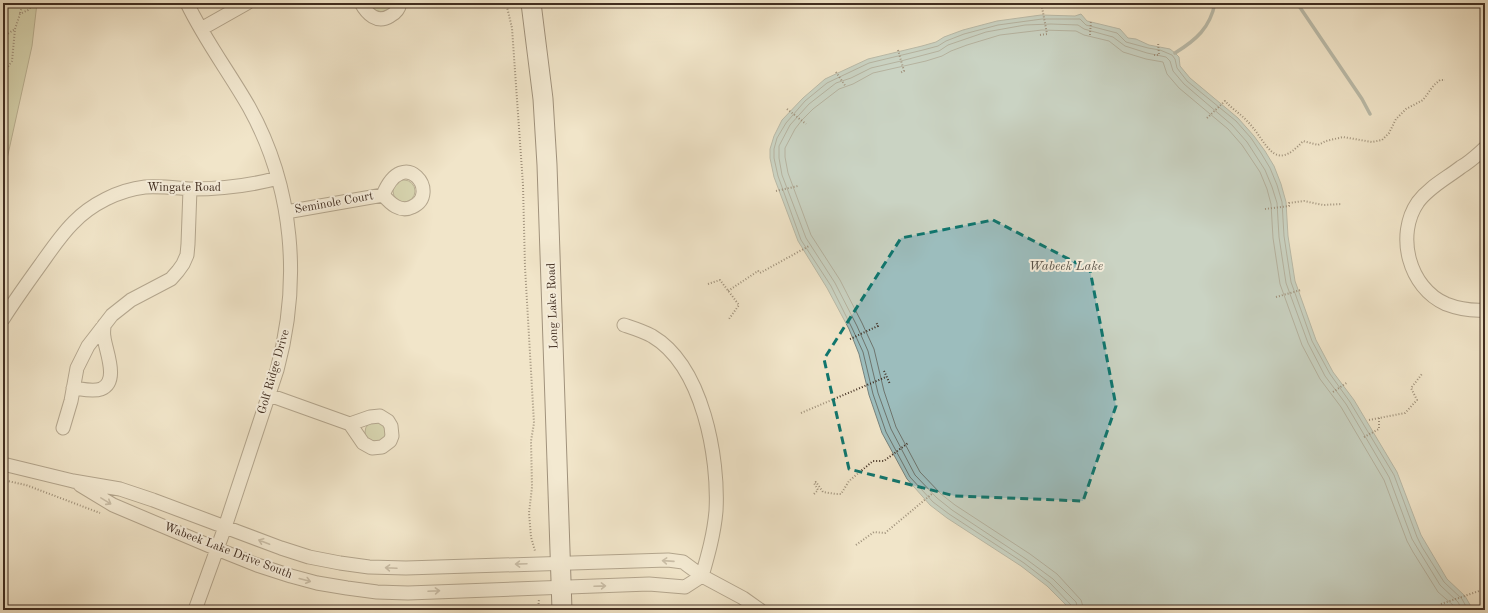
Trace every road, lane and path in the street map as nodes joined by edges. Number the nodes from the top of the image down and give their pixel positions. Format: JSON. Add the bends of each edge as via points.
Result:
{"nodes":[{"id":1,"x":23,"y":3,"type":"edge"},
{"id":2,"x":31,"y":3,"type":"edge"},
{"id":3,"x":186,"y":3,"type":"edge"},
{"id":4,"x":247,"y":3,"type":"edge"},
{"id":5,"x":361,"y":3,"type":"edge"},
{"id":6,"x":400,"y":3,"type":"edge"},
{"id":7,"x":506,"y":3,"type":"edge"},
{"id":8,"x":531,"y":3,"type":"edge"},
{"id":9,"x":1042,"y":7,"type":"dead end"},
{"id":10,"x":20,"y":14,"type":"junction"},
{"id":11,"x":1091,"y":20,"type":"dead end"},
{"id":12,"x":15,"y":29,"type":"junction"},
{"id":13,"x":201,"y":29,"type":"junction"},
{"id":14,"x":1040,"y":35,"type":"dead end"},
{"id":15,"x":1090,"y":35,"type":"dead end"},
{"id":16,"x":3,"y":37,"type":"edge"},
{"id":17,"x":1158,"y":42,"type":"dead end"},
{"id":18,"x":898,"y":50,"type":"dead end"},
{"id":19,"x":1154,"y":55,"type":"dead end"},
{"id":20,"x":836,"y":72,"type":"dead end"},
{"id":21,"x":900,"y":73,"type":"dead end"},
{"id":22,"x":3,"y":74,"type":"edge"},
{"id":23,"x":1445,"y":80,"type":"dead end"},
{"id":24,"x":846,"y":87,"type":"dead end"},
{"id":25,"x":787,"y":109,"type":"dead end"},
{"id":26,"x":1207,"y":118,"type":"dead end"},
{"id":27,"x":806,"y":124,"type":"dead end"},
{"id":28,"x":1485,"y":148,"type":"edge"},
{"id":29,"x":278,"y":178,"type":"junction"},
{"id":30,"x":798,"y":186,"type":"dead end"},
{"id":31,"x":190,"y":189,"type":"junction"},
{"id":32,"x":776,"y":191,"type":"dead end"},
{"id":33,"x":382,"y":195,"type":"dead end"},
{"id":34,"x":1342,"y":204,"type":"dead end"},
{"id":35,"x":1265,"y":209,"type":"dead end"},
{"id":36,"x":286,"y":212,"type":"junction"},
{"id":37,"x":808,"y":246,"type":"dead end"},
{"id":38,"x":708,"y":284,"type":"dead end"},
{"id":39,"x":728,"y":290,"type":"junction"},
{"id":40,"x":1301,"y":290,"type":"dead end"},
{"id":41,"x":1276,"y":297,"type":"dead end"},
{"id":42,"x":1485,"y":310,"type":"edge"},
{"id":43,"x":3,"y":319,"type":"edge"},
{"id":44,"x":729,"y":319,"type":"dead end"},
{"id":45,"x":876,"y":322,"type":"dead end"},
{"id":46,"x":104,"y":325,"type":"junction"},
{"id":47,"x":624,"y":325,"type":"dead end"},
{"id":48,"x":850,"y":339,"type":"dead end"},
{"id":49,"x":884,"y":371,"type":"dead end"},
{"id":50,"x":1422,"y":374,"type":"dead end"},
{"id":51,"x":886,"y":377,"type":"junction"},
{"id":52,"x":1348,"y":382,"type":"dead end"},
{"id":53,"x":890,"y":384,"type":"dead end"},
{"id":54,"x":73,"y":388,"type":"junction"},
{"id":55,"x":1333,"y":392,"type":"dead end"},
{"id":56,"x":269,"y":395,"type":"junction"},
{"id":57,"x":801,"y":413,"type":"dead end"},
{"id":58,"x":1379,"y":418,"type":"junction"},
{"id":59,"x":1369,"y":420,"type":"dead end"},
{"id":60,"x":350,"y":424,"type":"dead end"},
{"id":61,"x":63,"y":428,"type":"dead end"},
{"id":62,"x":1364,"y":437,"type":"dead end"},
{"id":63,"x":908,"y":442,"type":"dead end"},
{"id":64,"x":3,"y":464,"type":"edge"},
{"id":65,"x":73,"y":481,"type":"junction"},
{"id":66,"x":933,"y":493,"type":"dead end"},
{"id":67,"x":814,"y":494,"type":"dead end"},
{"id":68,"x":225,"y":526,"type":"junction"},
{"id":69,"x":856,"y":545,"type":"dead end"},
{"id":70,"x":217,"y":549,"type":"junction"},
{"id":71,"x":536,"y":553,"type":"dead end"},
{"id":72,"x":560,"y":563,"type":"junction"},
{"id":73,"x":702,"y":576,"type":"junction"},
{"id":74,"x":561,"y":587,"type":"junction"},
{"id":75,"x":1485,"y":589,"type":"edge"},
{"id":76,"x":539,"y":600,"type":"dead end"},
{"id":77,"x":1441,"y":604,"type":"dead end"},
{"id":78,"x":195,"y":610,"type":"edge"},
{"id":79,"x":538,"y":610,"type":"edge"},
{"id":80,"x":562,"y":610,"type":"edge"},
{"id":81,"x":760,"y":610,"type":"edge"}],
"edges":[{"from":1,"to":10,"type":"path"},
{"from":2,"to":10,"type":"path","via":[[32,6],[28,10]]},
{"from":3,"to":13,"type":"street","name":"Golf Ridge Drive"},
{"from":4,"to":13,"type":"street"},
{"from":5,"to":6,"type":"street","via":[[369,14],[381,19],[395,13]]},
{"from":7,"to":71,"type":"path","via":[[512,28],[523,185],[534,423],[529,513],[531,537]]},
{"from":8,"to":72,"type":"main road","name":"Long Lake Road","via":[[543,99],[547,165]]},
{"from":9,"to":14,"type":"path","via":[[1047,34]]},
{"from":10,"to":12,"type":"path"},
{"from":11,"to":15,"type":"path"},
{"from":12,"to":16,"type":"path"},
{"from":12,"to":22,"type":"path","via":[[12,61]]},
{"from":13,"to":29,"type":"street","name":"Golf Ridge Drive","via":[[250,108]]},
{"from":17,"to":19,"type":"path","via":[[1159,55]]},
{"from":18,"to":21,"type":"path","via":[[904,71]]},
{"from":20,"to":24,"type":"path"},
{"from":23,"to":26,"type":"path","via":[[1440,80],[1423,100],[1406,109],[1382,140],[1372,142],[1342,137],[1318,144],[1303,141],[1295,150],[1281,156],[1271,152],[1249,122],[1225,101]]},
{"from":25,"to":27,"type":"path"},
{"from":28,"to":42,"type":"street","via":[[1435,185],[1419,201],[1408,226],[1407,235],[1412,268],[1429,292],[1445,303],[1460,308]]},
{"from":29,"to":31,"type":"street","name":"Wingate Road","via":[[241,187]]},
{"from":29,"to":36,"type":"street","name":"Golf Ridge Drive"},
{"from":30,"to":32,"type":"path"},
{"from":31,"to":43,"type":"street","name":"Wingate Road","via":[[146,187],[131,190],[88,210],[68,228]]},
{"from":31,"to":46,"type":"street","via":[[188,244],[183,264],[171,278],[120,308]]},
{"from":33,"to":36,"type":"street","name":"Seminole Court"},
{"from":34,"to":35,"type":"path","via":[[1323,205],[1304,201]]},
{"from":36,"to":56,"type":"street","name":"Golf Ridge Drive","via":[[291,262],[289,314],[283,349]]},
{"from":37,"to":39,"type":"path","via":[[760,273],[758,271]]},
{"from":38,"to":39,"type":"path","via":[[720,280]]},
{"from":39,"to":44,"type":"path","via":[[739,305]]},
{"from":40,"to":41,"type":"path"},
{"from":45,"to":48,"type":"path","via":[[878,326]]},
{"from":46,"to":54,"type":"street","via":[[82,356]]},
{"from":46,"to":54,"type":"street","via":[[110,364],[107,383],[101,389]]},
{"from":47,"to":73,"type":"street","via":[[653,336],[677,358],[693,386],[705,416],[714,468],[716,511],[710,551]]},
{"from":49,"to":51,"type":"path"},
{"from":50,"to":58,"type":"path","via":[[1411,388],[1417,400],[1412,406],[1405,413]]},
{"from":51,"to":53,"type":"path"},
{"from":51,"to":57,"type":"path"},
{"from":52,"to":55,"type":"path"},
{"from":54,"to":61,"type":"street"},
{"from":56,"to":60,"type":"street"},
{"from":56,"to":68,"type":"street","name":"Golf Ridge Drive"},
{"from":58,"to":59,"type":"path"},
{"from":58,"to":62,"type":"path","via":[[1379,429]]},
{"from":63,"to":67,"type":"path","via":[[884,461],[873,461],[849,481],[841,494],[823,492],[816,482],[814,483],[818,490]]},
{"from":64,"to":65,"type":"street","name":"Wabeek Lake Drive South"},
{"from":65,"to":68,"type":"street","name":"Wabeek Lake Drive South","via":[[120,489]]},
{"from":65,"to":70,"type":"street","name":"Wabeek Lake Drive South","one_way":true,"via":[[113,505]]},
{"from":66,"to":69,"type":"path","via":[[885,533],[874,532]]},
{"from":68,"to":70,"type":"street","name":"Golf Ridge Drive"},
{"from":72,"to":68,"type":"street","name":"Wabeek Lake Drive South","one_way":true,"via":[[406,568],[340,564],[309,557]]},
{"from":70,"to":74,"type":"street","name":"Wabeek Lake Drive South","one_way":true,"via":[[304,580],[377,592]]},
{"from":70,"to":78,"type":"street","name":"Golf Ridge Drive"},
{"from":73,"to":72,"type":"street","name":"Wabeek Lake Drive South","one_way":true,"via":[[683,562],[668,560]]},
{"from":72,"to":74,"type":"main road","name":"Long Lake Road"},
{"from":74,"to":73,"type":"street","name":"Wabeek Lake Drive South","one_way":true,"via":[[649,584],[685,587]]},
{"from":73,"to":81,"type":"street","name":"Wabeek Lake Drive South"},
{"from":74,"to":80,"type":"main road","name":"Long Lake Road"},
{"from":75,"to":77,"type":"path"},
{"from":76,"to":79,"type":"path"}]}
